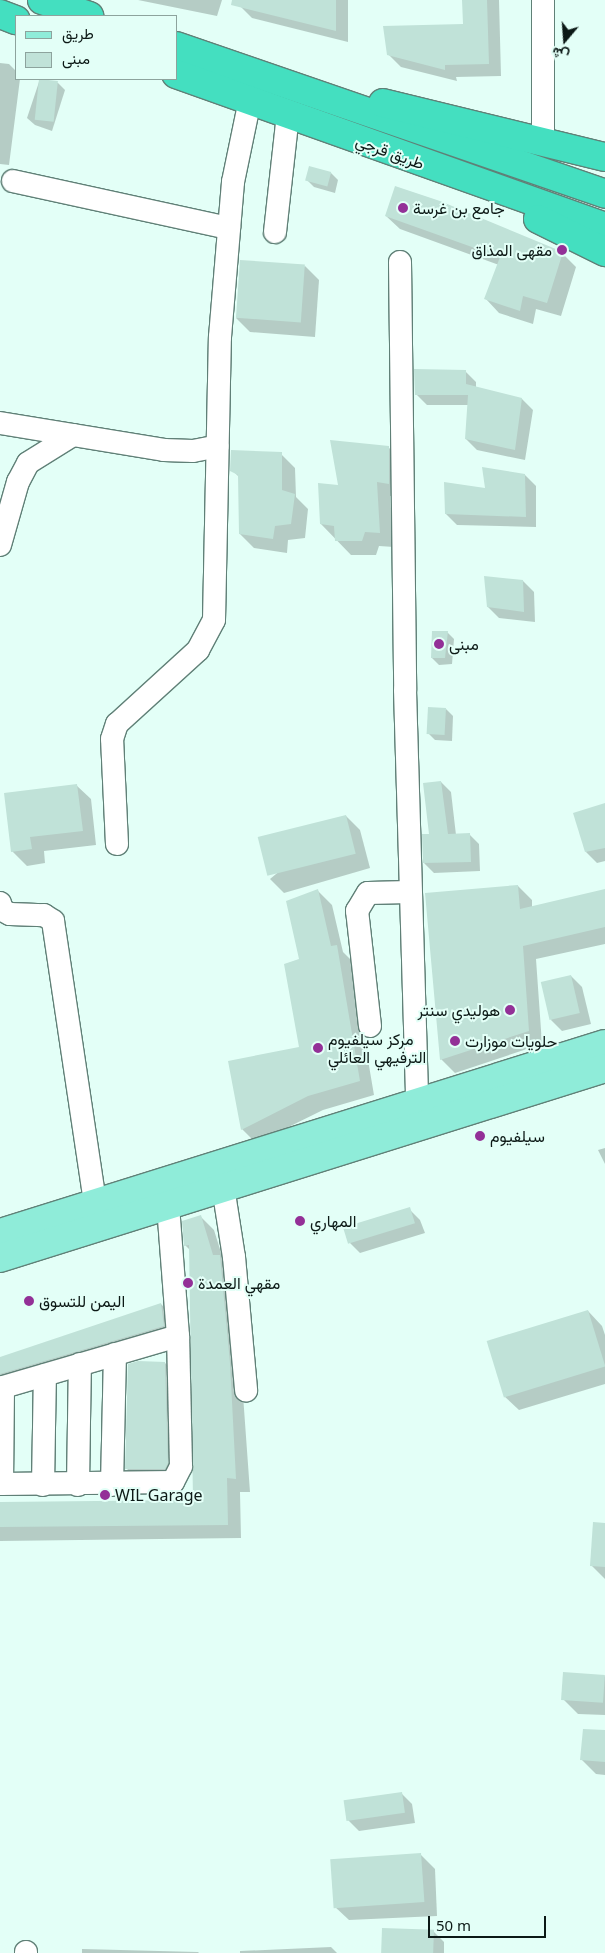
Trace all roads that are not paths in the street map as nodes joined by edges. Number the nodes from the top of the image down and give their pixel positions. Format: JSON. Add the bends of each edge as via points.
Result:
{"nodes":[{"id":1,"x":42,"y":0,"type":"edge"},
{"id":2,"x":542,"y":0,"type":"edge"},
{"id":3,"x":0,"y":14,"type":"edge"},
{"id":4,"x":86,"y":15,"type":"edge"},
{"id":5,"x":15,"y":20,"type":"edge"},
{"id":6,"x":178,"y":47,"type":"edge"},
{"id":7,"x":178,"y":75,"type":"edge"},
{"id":8,"x":294,"y":87,"type":"junction"},
{"id":9,"x":250,"y":100,"type":"junction"},
{"id":10,"x":288,"y":114,"type":"junction"},
{"id":11,"x":543,"y":141,"type":"junction"},
{"id":12,"x":605,"y":157,"type":"edge"},
{"id":13,"x":443,"y":171,"type":"junction"},
{"id":14,"x":13,"y":181,"type":"dead end"},
{"id":15,"x":605,"y":194,"type":"edge"},
{"id":16,"x":605,"y":227,"type":"edge"},
{"id":17,"x":228,"y":228,"type":"junction"},
{"id":18,"x":276,"y":232,"type":"dead end"},
{"id":19,"x":605,"y":252,"type":"edge"},
{"id":20,"x":400,"y":262,"type":"dead end"},
{"id":21,"x":0,"y":423,"type":"edge"},
{"id":22,"x":74,"y":435,"type":"junction"},
{"id":23,"x":218,"y":446,"type":"junction"},
{"id":24,"x":0,"y":545,"type":"edge"},
{"id":25,"x":117,"y":844,"type":"dead end"},
{"id":26,"x":409,"y":892,"type":"junction"},
{"id":27,"x":0,"y":903,"type":"edge"},
{"id":28,"x":370,"y":1026,"type":"dead end"},
{"id":29,"x":605,"y":1044,"type":"edge"},
{"id":30,"x":605,"y":1068,"type":"edge"},
{"id":31,"x":417,"y":1100,"type":"junction"},
{"id":32,"x":223,"y":1187,"type":"junction"},
{"id":33,"x":95,"y":1202,"type":"junction"},
{"id":34,"x":168,"y":1206,"type":"junction"},
{"id":35,"x":0,"y":1233,"type":"edge"},
{"id":36,"x":0,"y":1258,"type":"edge"},
{"id":37,"x":178,"y":1336,"type":"junction"},
{"id":38,"x":115,"y":1354,"type":"junction"},
{"id":39,"x":80,"y":1364,"type":"junction"},
{"id":40,"x":45,"y":1375,"type":"junction"},
{"id":41,"x":1,"y":1388,"type":"edge"},
{"id":42,"x":246,"y":1390,"type":"dead end"},
{"id":43,"x":1,"y":1484,"type":"edge"},
{"id":44,"x":43,"y":1485,"type":"junction"},
{"id":45,"x":78,"y":1485,"type":"junction"},
{"id":46,"x":112,"y":1485,"type":"junction"}],
"edges":[{"from":1,"to":4,"type":"highway"},
{"from":2,"to":11,"type":"street"},
{"from":3,"to":5,"type":"highway"},
{"from":6,"to":8,"type":"highway","name":"طريق قرجي"},
{"from":7,"to":9,"type":"highway","name":"طريق قرجي"},
{"from":8,"to":11,"type":"highway","via":[[404,106]]},
{"from":8,"to":15,"type":"highway","name":"طريق قرجي"},
{"from":9,"to":10,"type":"highway","name":"طريق قرجي"},
{"from":9,"to":17,"type":"street","via":[[236,159]]},
{"from":10,"to":13,"type":"highway","name":"طريق قرجي"},
{"from":10,"to":18,"type":"street"},
{"from":11,"to":12,"type":"highway"},
{"from":13,"to":16,"type":"highway","name":"طريق قرجي"},
{"from":13,"to":19,"type":"highway"},
{"from":14,"to":17,"type":"street"},
{"from":17,"to":23,"type":"street","via":[[220,337]]},
{"from":20,"to":26,"type":"street"},
{"from":21,"to":22,"type":"street"},
{"from":22,"to":23,"type":"street","via":[[164,450],[193,451]]},
{"from":22,"to":24,"type":"street","via":[[28,463],[18,482]]},
{"from":23,"to":25,"type":"street","via":[[214,620],[198,650],[117,724],[112,739]]},
{"from":26,"to":28,"type":"street","via":[[368,893],[357,911]]},
{"from":26,"to":31,"type":"street"},
{"from":27,"to":33,"type":"street","via":[[2,910],[10,914],[44,915],[54,921]]},
{"from":29,"to":31,"type":"main road"},
{"from":30,"to":32,"type":"main road"},
{"from":31,"to":33,"type":"main road"},
{"from":32,"to":34,"type":"main road"},
{"from":32,"to":42,"type":"street","via":[[238,1293]]},
{"from":33,"to":35,"type":"main road"},
{"from":34,"to":36,"type":"main road"},
{"from":34,"to":37,"type":"street"},
{"from":37,"to":38,"type":"street"},
{"from":37,"to":46,"type":"street","via":[[179,1475],[173,1482],[163,1484]]},
{"from":38,"to":39,"type":"street"},
{"from":38,"to":46,"type":"street"},
{"from":39,"to":40,"type":"street"},
{"from":39,"to":45,"type":"street"},
{"from":40,"to":41,"type":"street"},
{"from":40,"to":44,"type":"street"},
{"from":41,"to":43,"type":"street"},
{"from":43,"to":44,"type":"street"},
{"from":44,"to":45,"type":"street"},
{"from":45,"to":46,"type":"street"}]}
